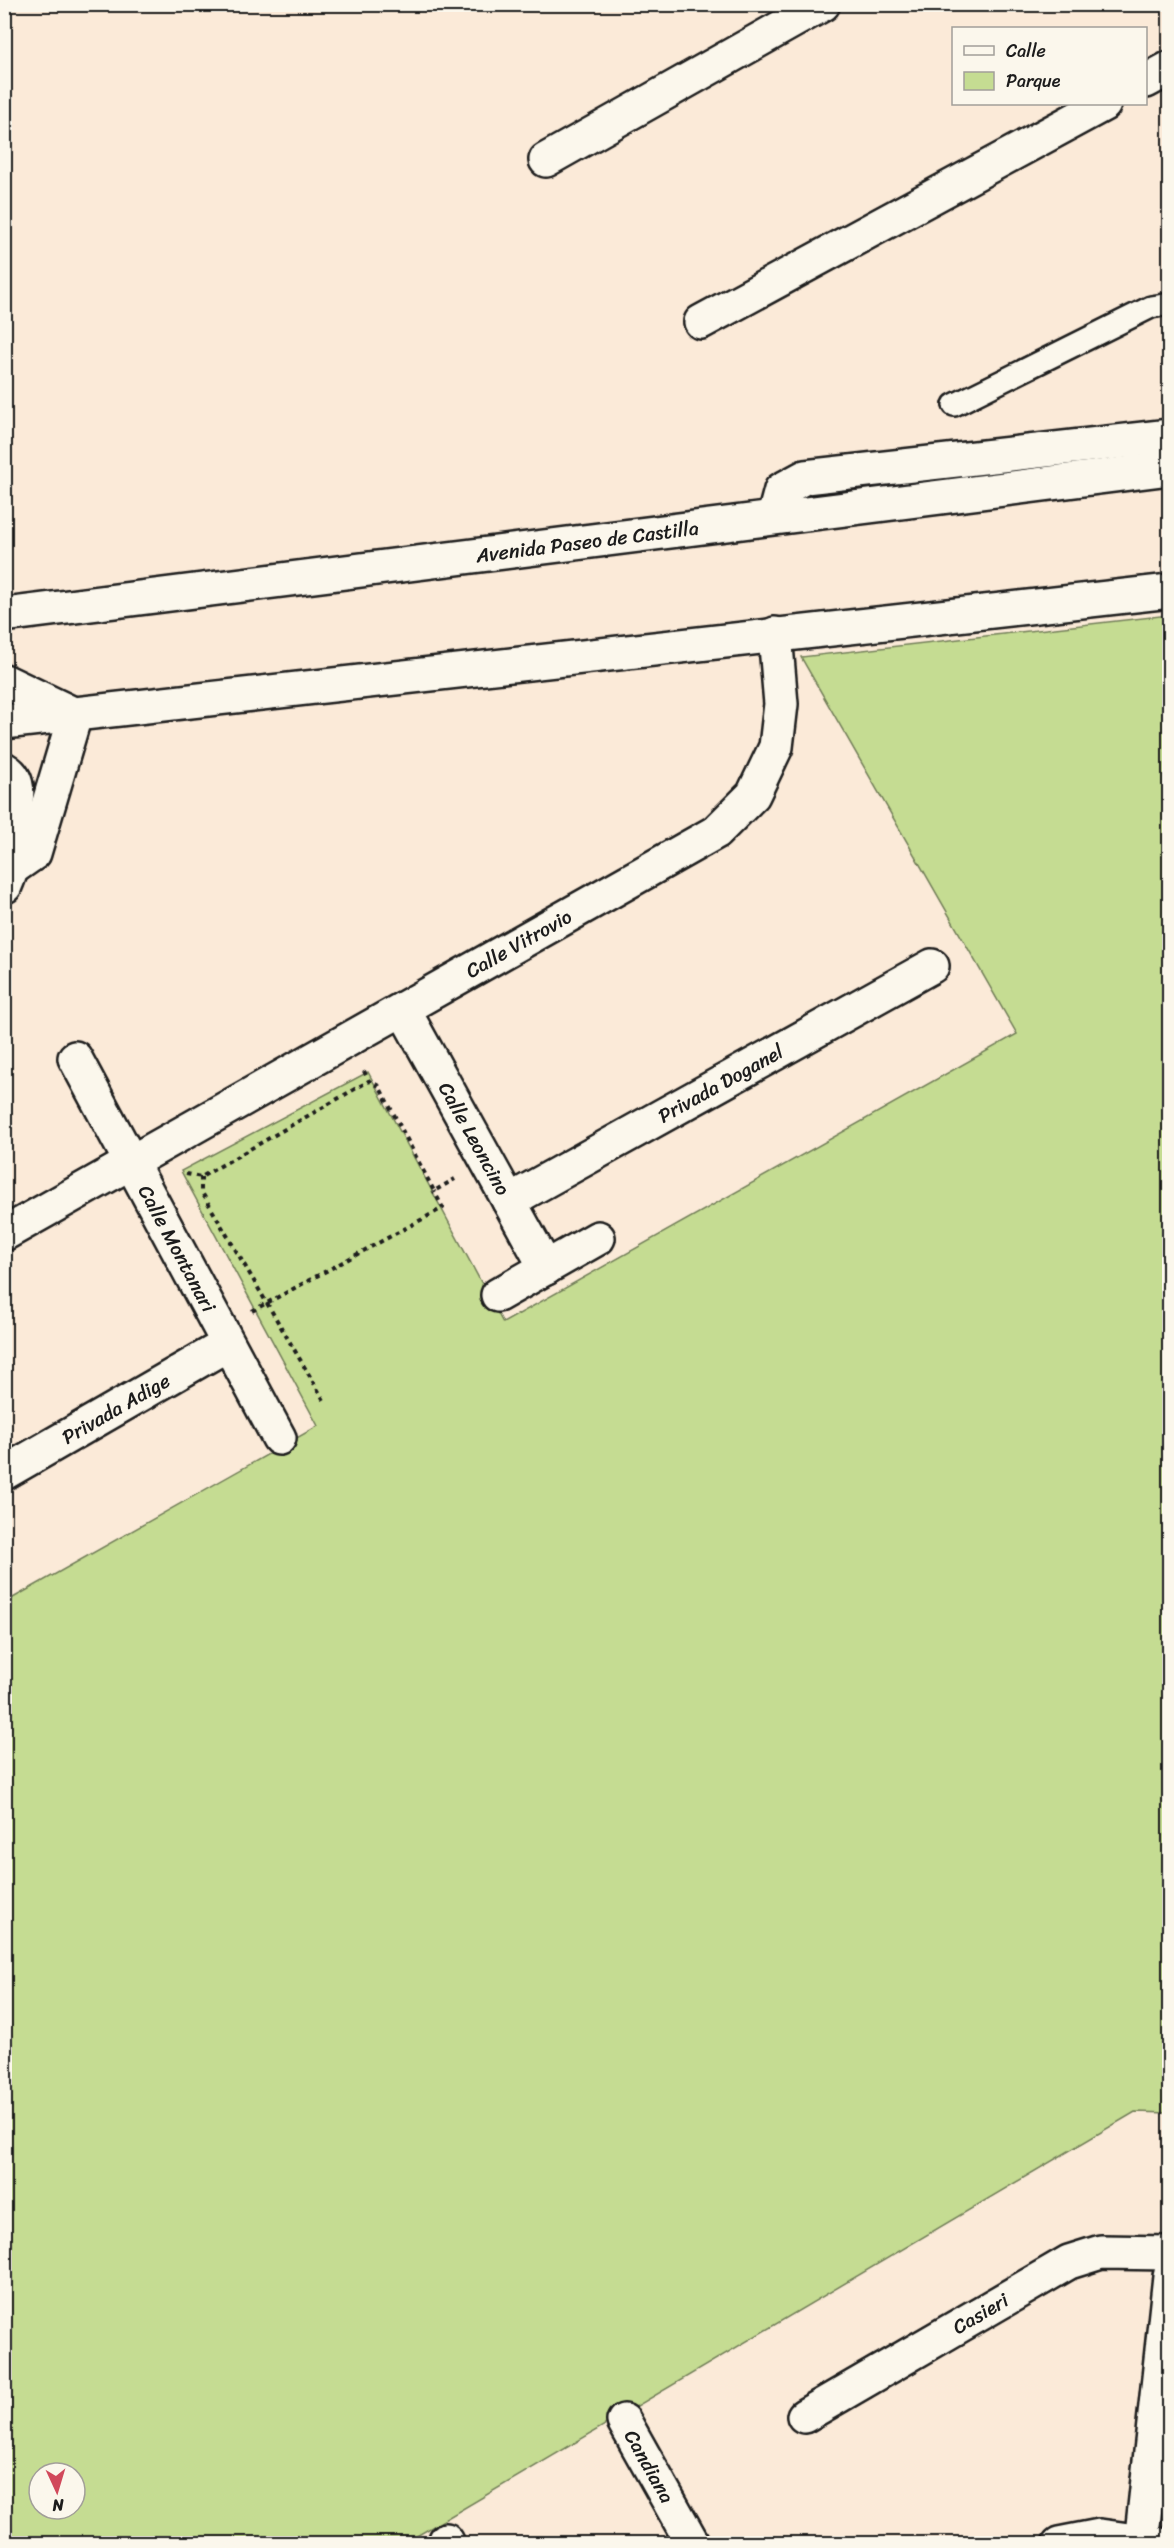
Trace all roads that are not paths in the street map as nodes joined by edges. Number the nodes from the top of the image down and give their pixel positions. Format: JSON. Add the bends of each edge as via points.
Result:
{"nodes":[{"id":1,"x":823,"y":4,"type":"edge"},
{"id":2,"x":1170,"y":68,"type":"edge"},
{"id":3,"x":1147,"y":80,"type":"edge"},
{"id":4,"x":1102,"y":105,"type":"edge"},
{"id":5,"x":546,"y":160,"type":"dead end"},
{"id":6,"x":1170,"y":304,"type":"edge"},
{"id":7,"x":701,"y":322,"type":"dead end"},
{"id":8,"x":954,"y":405,"type":"dead end"},
{"id":9,"x":1170,"y":436,"type":"edge"},
{"id":10,"x":1170,"y":468,"type":"edge"},
{"id":11,"x":774,"y":516,"type":"junction"},
{"id":12,"x":1170,"y":591,"type":"edge"},
{"id":13,"x":4,"y":615,"type":"edge"},
{"id":14,"x":775,"y":634,"type":"junction"},
{"id":15,"x":4,"y":681,"type":"edge"},
{"id":16,"x":75,"y":715,"type":"junction"},
{"id":17,"x":4,"y":722,"type":"edge"},
{"id":18,"x":11,"y":778,"type":"edge"},
{"id":19,"x":54,"y":783,"type":"junction"},
{"id":20,"x":8,"y":878,"type":"edge"},
{"id":21,"x":932,"y":966,"type":"dead end"},
{"id":22,"x":403,"y":1009,"type":"junction"},
{"id":23,"x":75,"y":1058,"type":"dead end"},
{"id":24,"x":131,"y":1163,"type":"junction"},
{"id":25,"x":509,"y":1201,"type":"junction"},
{"id":26,"x":4,"y":1234,"type":"edge"},
{"id":27,"x":598,"y":1238,"type":"dead end"},
{"id":28,"x":546,"y":1268,"type":"junction"},
{"id":29,"x":498,"y":1295,"type":"dead end"},
{"id":30,"x":224,"y":1336,"type":"junction"},
{"id":31,"x":279,"y":1438,"type":"dead end"},
{"id":32,"x":4,"y":1473,"type":"edge"},
{"id":33,"x":1170,"y":2253,"type":"edge"},
{"id":34,"x":1170,"y":2276,"type":"edge"},
{"id":35,"x":804,"y":2416,"type":"dead end"},
{"id":36,"x":624,"y":2421,"type":"dead end"},
{"id":37,"x":1147,"y":2543,"type":"edge"},
{"id":38,"x":693,"y":2544,"type":"edge"},
{"id":39,"x":1059,"y":2544,"type":"edge"}],
"edges":[{"from":1,"to":5,"type":"street"},
{"from":2,"to":3,"type":"street"},
{"from":4,"to":7,"type":"street"},
{"from":6,"to":8,"type":"lane","via":[[1151,308]]},
{"from":9,"to":11,"type":"street","via":[[805,477],[781,490]]},
{"from":10,"to":11,"type":"street","name":"Avenida Paseo de Castilla"},
{"from":11,"to":13,"type":"street","name":"Avenida Paseo de Castilla"},
{"from":12,"to":14,"type":"street"},
{"from":14,"to":16,"type":"street"},
{"from":14,"to":22,"type":"street","name":"Calle Vitrovio","via":[[781,704],[776,747],[753,795],[716,832]]},
{"from":15,"to":16,"type":"street"},
{"from":16,"to":17,"type":"street"},
{"from":16,"to":19,"type":"street"},
{"from":18,"to":19,"type":"street"},
{"from":18,"to":20,"type":"street","via":[[15,809],[7,841]]},
{"from":19,"to":20,"type":"street","via":[[34,853]]},
{"from":21,"to":25,"type":"street","name":"Privada Doganel"},
{"from":22,"to":24,"type":"street","name":"Calle Vitrovio"},
{"from":22,"to":25,"type":"street","name":"Calle Leoncino"},
{"from":23,"to":24,"type":"street","name":"Calle Montanari"},
{"from":24,"to":26,"type":"street","name":"Calle Vitrovio"},
{"from":24,"to":30,"type":"street","name":"Calle Montanari"},
{"from":25,"to":28,"type":"street","name":"Calle Leoncino"},
{"from":27,"to":28,"type":"street"},
{"from":28,"to":29,"type":"street"},
{"from":30,"to":31,"type":"street","name":"Calle Montanari"},
{"from":30,"to":32,"type":"street","name":"Privada Adige"},
{"from":33,"to":35,"type":"street","name":"Casieri","via":[[1101,2252],[1069,2262]]},
{"from":34,"to":37,"type":"street"},
{"from":36,"to":38,"type":"street","name":"Candiana"},
{"from":37,"to":39,"type":"street","via":[[1100,2536]]}]}
